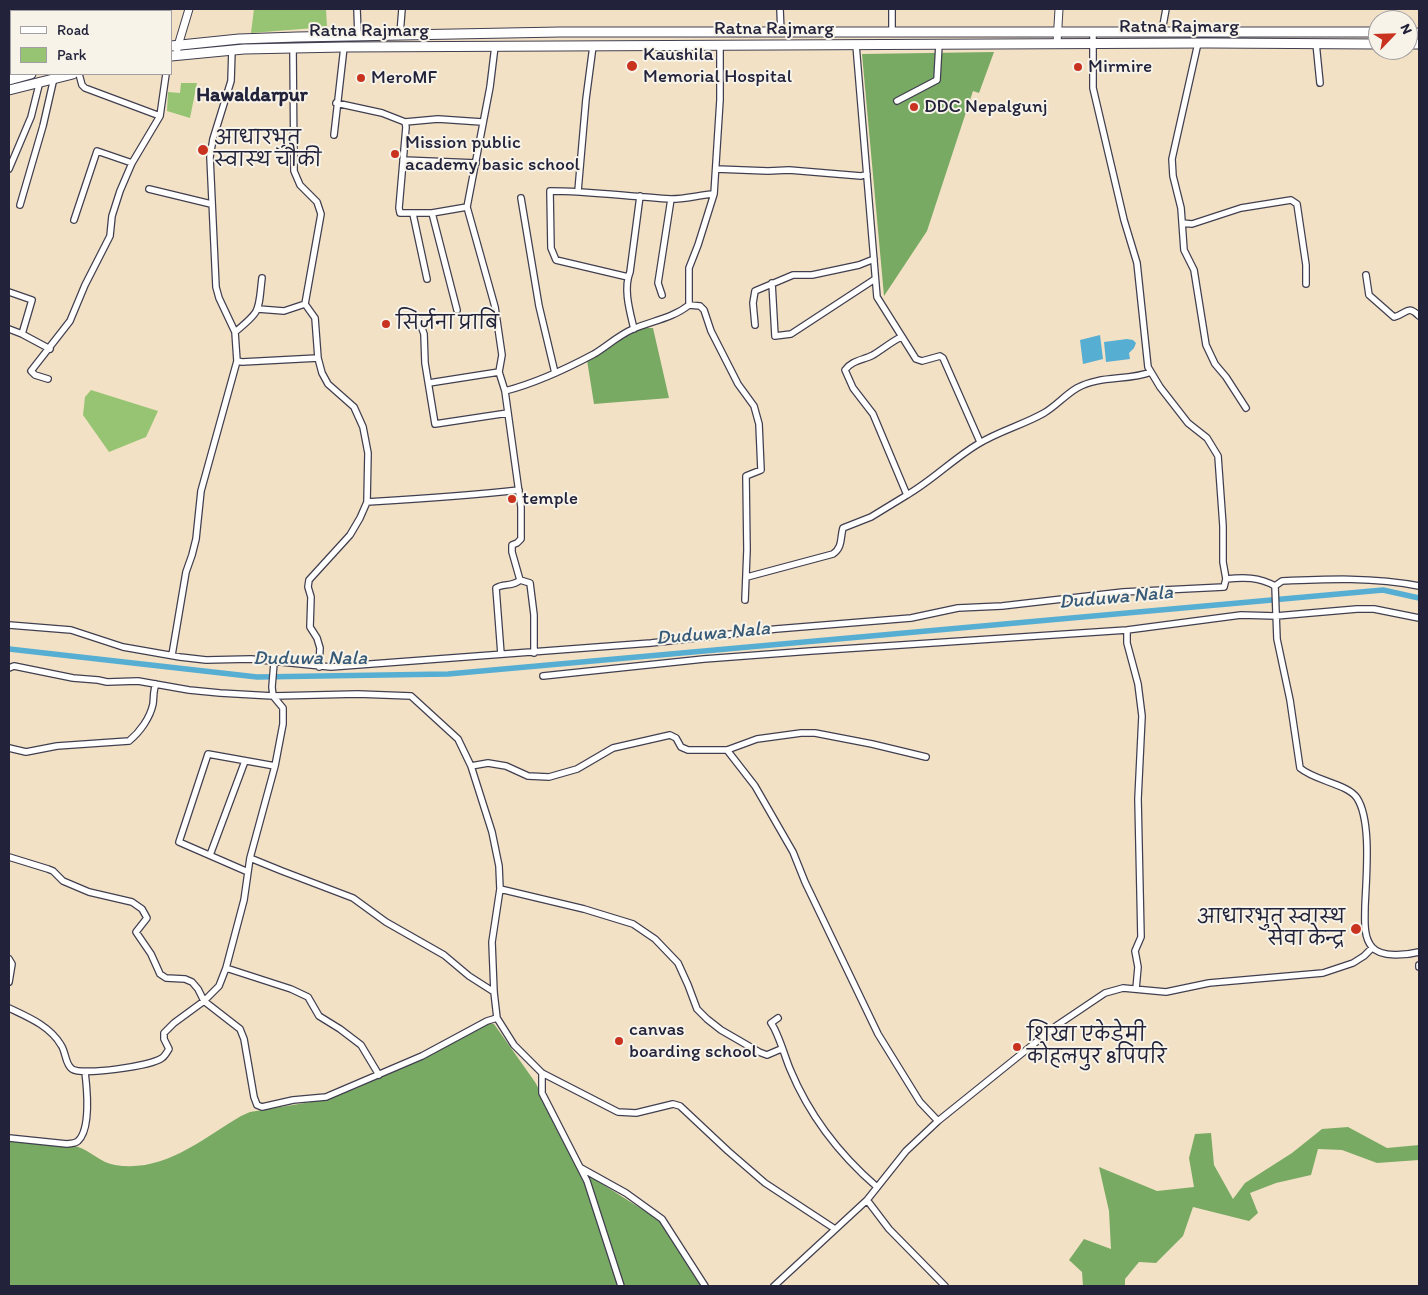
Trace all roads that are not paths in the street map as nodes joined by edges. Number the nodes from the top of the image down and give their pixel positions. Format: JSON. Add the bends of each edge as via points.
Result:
{"nodes":[{"id":1,"x":189,"y":9,"type":"edge"},
{"id":2,"x":358,"y":9,"type":"edge"},
{"id":3,"x":402,"y":9,"type":"edge"},
{"id":4,"x":780,"y":9,"type":"edge"},
{"id":5,"x":892,"y":9,"type":"edge"},
{"id":6,"x":1059,"y":9,"type":"edge"},
{"id":7,"x":1166,"y":9,"type":"edge"},
{"id":8,"x":1058,"y":31,"type":"junction"},
{"id":9,"x":1162,"y":31,"type":"junction"},
{"id":10,"x":892,"y":32,"type":"junction"},
{"id":11,"x":1092,"y":32,"type":"junction"},
{"id":12,"x":1368,"y":32,"type":"edge"},
{"id":13,"x":781,"y":33,"type":"junction"},
{"id":14,"x":400,"y":34,"type":"junction"},
{"id":15,"x":358,"y":35,"type":"junction"},
{"id":16,"x":1198,"y":43,"type":"junction"},
{"id":17,"x":939,"y":44,"type":"junction"},
{"id":18,"x":1057,"y":44,"type":"junction"},
{"id":19,"x":1091,"y":44,"type":"junction"},
{"id":20,"x":1316,"y":44,"type":"junction"},
{"id":21,"x":1368,"y":44,"type":"edge"},
{"id":22,"x":175,"y":45,"type":"edge"},
{"id":23,"x":720,"y":45,"type":"junction"},
{"id":24,"x":856,"y":45,"type":"junction"},
{"id":25,"x":495,"y":46,"type":"junction"},
{"id":26,"x":593,"y":46,"type":"junction"},
{"id":27,"x":344,"y":47,"type":"junction"},
{"id":28,"x":293,"y":48,"type":"junction"},
{"id":29,"x":232,"y":50,"type":"junction"},
{"id":30,"x":172,"y":56,"type":"edge"},
{"id":31,"x":27,"y":75,"type":"edge"},
{"id":32,"x":69,"y":75,"type":"edge"},
{"id":33,"x":79,"y":75,"type":"edge"},
{"id":34,"x":166,"y":75,"type":"edge"},
{"id":35,"x":54,"y":78,"type":"junction"},
{"id":36,"x":9,"y":80,"type":"edge"},
{"id":37,"x":40,"y":81,"type":"junction"},
{"id":38,"x":1320,"y":82,"type":"dead end"},
{"id":39,"x":9,"y":90,"type":"edge"},
{"id":40,"x":898,"y":101,"type":"dead end"},
{"id":41,"x":336,"y":103,"type":"junction"},
{"id":42,"x":160,"y":116,"type":"junction"},
{"id":43,"x":405,"y":122,"type":"junction"},
{"id":44,"x":482,"y":122,"type":"junction"},
{"id":45,"x":334,"y":135,"type":"dead end"},
{"id":46,"x":402,"y":160,"type":"junction"},
{"id":47,"x":132,"y":163,"type":"junction"},
{"id":48,"x":476,"y":163,"type":"junction"},
{"id":49,"x":9,"y":169,"type":"edge"},
{"id":50,"x":716,"y":169,"type":"junction"},
{"id":51,"x":867,"y":174,"type":"junction"},
{"id":52,"x":149,"y":190,"type":"dead end"},
{"id":53,"x":578,"y":191,"type":"junction"},
{"id":54,"x":714,"y":194,"type":"junction"},
{"id":55,"x":640,"y":196,"type":"junction"},
{"id":56,"x":520,"y":198,"type":"dead end"},
{"id":57,"x":671,"y":199,"type":"junction"},
{"id":58,"x":211,"y":204,"type":"junction"},
{"id":59,"x":20,"y":205,"type":"dead end"},
{"id":60,"x":467,"y":207,"type":"junction"},
{"id":61,"x":432,"y":213,"type":"junction"},
{"id":62,"x":413,"y":214,"type":"junction"},
{"id":63,"x":74,"y":220,"type":"dead end"},
{"id":64,"x":1182,"y":223,"type":"junction"},
{"id":65,"x":874,"y":259,"type":"junction"},
{"id":66,"x":1366,"y":276,"type":"dead end"},
{"id":67,"x":628,"y":277,"type":"junction"},
{"id":68,"x":262,"y":278,"type":"dead end"},
{"id":69,"x":427,"y":278,"type":"dead end"},
{"id":70,"x":875,"y":279,"type":"junction"},
{"id":71,"x":772,"y":283,"type":"junction"},
{"id":72,"x":1306,"y":284,"type":"dead end"},
{"id":73,"x":9,"y":292,"type":"edge"},
{"id":74,"x":662,"y":295,"type":"dead end"},
{"id":75,"x":304,"y":304,"type":"junction"},
{"id":76,"x":689,"y":305,"type":"junction"},
{"id":77,"x":258,"y":309,"type":"junction"},
{"id":78,"x":457,"y":310,"type":"dead end"},
{"id":79,"x":1418,"y":311,"type":"edge"},
{"id":80,"x":419,"y":320,"type":"dead end"},
{"id":81,"x":755,"y":325,"type":"dead end"},
{"id":82,"x":9,"y":329,"type":"edge"},
{"id":83,"x":634,"y":329,"type":"junction"},
{"id":84,"x":236,"y":332,"type":"junction"},
{"id":85,"x":22,"y":334,"type":"junction"},
{"id":86,"x":901,"y":337,"type":"junction"},
{"id":87,"x":50,"y":349,"type":"junction"},
{"id":88,"x":318,"y":358,"type":"junction"},
{"id":89,"x":237,"y":361,"type":"junction"},
{"id":90,"x":499,"y":372,"type":"junction"},
{"id":91,"x":1151,"y":372,"type":"junction"},
{"id":92,"x":555,"y":373,"type":"junction"},
{"id":93,"x":48,"y":380,"type":"dead end"},
{"id":94,"x":429,"y":382,"type":"junction"},
{"id":95,"x":505,"y":391,"type":"junction"},
{"id":96,"x":1246,"y":408,"type":"dead end"},
{"id":97,"x":508,"y":412,"type":"junction"},
{"id":98,"x":980,"y":442,"type":"junction"},
{"id":99,"x":519,"y":490,"type":"junction"},
{"id":100,"x":907,"y":495,"type":"junction"},
{"id":101,"x":367,"y":502,"type":"junction"},
{"id":102,"x":747,"y":577,"type":"junction"},
{"id":103,"x":1226,"y":579,"type":"junction"},
{"id":104,"x":520,"y":580,"type":"junction"},
{"id":105,"x":1275,"y":586,"type":"junction"},
{"id":106,"x":1419,"y":586,"type":"edge"},
{"id":107,"x":746,"y":600,"type":"dead end"},
{"id":108,"x":1276,"y":614,"type":"junction"},
{"id":109,"x":1419,"y":618,"type":"edge"},
{"id":110,"x":9,"y":625,"type":"edge"},
{"id":111,"x":1127,"y":630,"type":"junction"},
{"id":112,"x":534,"y":652,"type":"junction"},
{"id":113,"x":501,"y":654,"type":"junction"},
{"id":114,"x":172,"y":655,"type":"junction"},
{"id":115,"x":274,"y":662,"type":"junction"},
{"id":116,"x":319,"y":667,"type":"junction"},
{"id":117,"x":9,"y":668,"type":"edge"},
{"id":118,"x":543,"y":676,"type":"dead end"},
{"id":119,"x":156,"y":684,"type":"junction"},
{"id":120,"x":273,"y":696,"type":"junction"},
{"id":121,"x":9,"y":748,"type":"edge"},
{"id":122,"x":727,"y":750,"type":"junction"},
{"id":123,"x":926,"y":757,"type":"dead end"},
{"id":124,"x":244,"y":760,"type":"junction"},
{"id":125,"x":275,"y":766,"type":"junction"},
{"id":126,"x":471,"y":766,"type":"junction"},
{"id":127,"x":210,"y":855,"type":"junction"},
{"id":128,"x":9,"y":858,"type":"edge"},
{"id":129,"x":250,"y":858,"type":"junction"},
{"id":130,"x":248,"y":872,"type":"junction"},
{"id":131,"x":500,"y":889,"type":"junction"},
{"id":132,"x":1372,"y":948,"type":"junction"},
{"id":133,"x":1419,"y":952,"type":"edge"},
{"id":134,"x":9,"y":959,"type":"edge"},
{"id":135,"x":226,"y":968,"type":"junction"},
{"id":136,"x":9,"y":982,"type":"edge"},
{"id":137,"x":1136,"y":989,"type":"junction"},
{"id":138,"x":494,"y":992,"type":"junction"},
{"id":139,"x":204,"y":1001,"type":"junction"},
{"id":140,"x":9,"y":1008,"type":"edge"},
{"id":141,"x":497,"y":1018,"type":"junction"},
{"id":142,"x":778,"y":1018,"type":"dead end"},
{"id":143,"x":781,"y":1049,"type":"junction"},
{"id":144,"x":85,"y":1072,"type":"junction"},
{"id":145,"x":542,"y":1073,"type":"junction"},
{"id":146,"x":379,"y":1075,"type":"junction"},
{"id":147,"x":938,"y":1121,"type":"junction"},
{"id":148,"x":9,"y":1138,"type":"edge"},
{"id":149,"x":581,"y":1168,"type":"junction"},
{"id":150,"x":877,"y":1187,"type":"junction"},
{"id":151,"x":867,"y":1200,"type":"junction"},
{"id":152,"x":835,"y":1229,"type":"junction"},
{"id":153,"x":621,"y":1286,"type":"edge"},
{"id":154,"x":706,"y":1286,"type":"edge"},
{"id":155,"x":774,"y":1286,"type":"edge"},
{"id":156,"x":944,"y":1286,"type":"edge"}],
"edges":[{"from":1,"to":22,"type":"street"},
{"from":2,"to":15,"type":"street"},
{"from":3,"to":14,"type":"street"},
{"from":4,"to":13,"type":"street"},
{"from":5,"to":10,"type":"street"},
{"from":6,"to":8,"type":"street"},
{"from":7,"to":9,"type":"street"},
{"from":8,"to":10,"type":"highway","name":"Ratna Rajmarg"},
{"from":8,"to":11,"type":"highway","name":"Ratna Rajmarg"},
{"from":8,"to":18,"type":"street"},
{"from":9,"to":11,"type":"highway","name":"Ratna Rajmarg"},
{"from":9,"to":12,"type":"highway","name":"Ratna Rajmarg"},
{"from":10,"to":13,"type":"highway","name":"Ratna Rajmarg"},
{"from":11,"to":19,"type":"street"},
{"from":13,"to":14,"type":"highway","name":"Ratna Rajmarg"},
{"from":14,"to":15,"type":"highway","name":"Ratna Rajmarg"},
{"from":15,"to":22,"type":"highway","name":"Ratna Rajmarg"},
{"from":16,"to":19,"type":"highway","name":"Ratna Rajmarg"},
{"from":16,"to":20,"type":"highway","name":"Ratna Rajmarg"},
{"from":16,"to":64,"type":"street","via":[[1172,159]]},
{"from":17,"to":18,"type":"highway","name":"Ratna Rajmarg"},
{"from":17,"to":24,"type":"highway","name":"Ratna Rajmarg"},
{"from":17,"to":40,"type":"street","via":[[937,80]]},
{"from":18,"to":19,"type":"highway","name":"Ratna Rajmarg"},
{"from":19,"to":91,"type":"street","via":[[1093,88],[1124,220],[1138,263]]},
{"from":20,"to":21,"type":"highway","name":"Ratna Rajmarg"},
{"from":20,"to":38,"type":"street"},
{"from":22,"to":30,"type":"street"},
{"from":23,"to":24,"type":"highway","name":"Ratna Rajmarg"},
{"from":23,"to":26,"type":"highway","name":"Ratna Rajmarg"},
{"from":23,"to":50,"type":"street"},
{"from":24,"to":51,"type":"street"},
{"from":25,"to":26,"type":"highway","name":"Ratna Rajmarg"},
{"from":25,"to":27,"type":"highway","name":"Ratna Rajmarg"},
{"from":25,"to":44,"type":"street"},
{"from":26,"to":53,"type":"street"},
{"from":27,"to":28,"type":"highway","name":"Ratna Rajmarg"},
{"from":27,"to":41,"type":"street"},
{"from":28,"to":29,"type":"highway","name":"Ratna Rajmarg"},
{"from":28,"to":75,"type":"street","via":[[294,171],[300,185],[317,202],[321,214]]},
{"from":29,"to":30,"type":"highway","name":"Ratna Rajmarg"},
{"from":29,"to":58,"type":"street","via":[[231,81],[210,157]]},
{"from":31,"to":36,"type":"highway"},
{"from":32,"to":35,"type":"highway"},
{"from":33,"to":42,"type":"street","via":[[85,88]]},
{"from":34,"to":42,"type":"street"},
{"from":35,"to":37,"type":"highway"},
{"from":35,"to":59,"type":"street"},
{"from":37,"to":39,"type":"highway"},
{"from":37,"to":49,"type":"street","via":[[31,117]]},
{"from":41,"to":43,"type":"street","via":[[382,113]]},
{"from":41,"to":45,"type":"street"},
{"from":42,"to":47,"type":"street"},
{"from":43,"to":44,"type":"street","via":[[438,119]]},
{"from":43,"to":46,"type":"street"},
{"from":44,"to":48,"type":"street"},
{"from":46,"to":48,"type":"street"},
{"from":46,"to":62,"type":"street","via":[[400,213]]},
{"from":47,"to":63,"type":"street","via":[[97,151]]},
{"from":47,"to":87,"type":"street","via":[[112,216],[110,236],[70,321]]},
{"from":48,"to":60,"type":"street"},
{"from":50,"to":51,"type":"street"},
{"from":50,"to":54,"type":"street"},
{"from":51,"to":65,"type":"street"},
{"from":52,"to":58,"type":"street"},
{"from":53,"to":55,"type":"street"},
{"from":53,"to":67,"type":"street","via":[[550,191],[551,248],[556,260]]},
{"from":54,"to":57,"type":"street"},
{"from":54,"to":76,"type":"street","via":[[689,268]]},
{"from":55,"to":57,"type":"street"},
{"from":55,"to":67,"type":"street"},
{"from":56,"to":92,"type":"street","via":[[539,306]]},
{"from":57,"to":74,"type":"street","via":[[658,283]]},
{"from":58,"to":84,"type":"street","via":[[216,287]]},
{"from":60,"to":61,"type":"street"},
{"from":60,"to":90,"type":"street","via":[[495,308],[502,355]]},
{"from":61,"to":62,"type":"street"},
{"from":61,"to":78,"type":"street"},
{"from":62,"to":69,"type":"street"},
{"from":64,"to":72,"type":"street","via":[[1192,224],[1242,208],[1291,200],[1297,204]]},
{"from":64,"to":96,"type":"street","via":[[1184,250],[1194,270],[1206,345],[1215,364]]},
{"from":65,"to":70,"type":"street"},
{"from":65,"to":71,"type":"street","via":[[812,276],[794,275]]},
{"from":66,"to":79,"type":"street","via":[[1369,295],[1394,317],[1408,309]]},
{"from":67,"to":83,"type":"street","via":[[628,302]]},
{"from":68,"to":77,"type":"street"},
{"from":70,"to":71,"type":"street","via":[[791,334],[775,336]]},
{"from":70,"to":86,"type":"street","via":[[877,297]]},
{"from":71,"to":81,"type":"street","via":[[755,291]]},
{"from":73,"to":85,"type":"street","via":[[32,300]]},
{"from":75,"to":77,"type":"street","via":[[284,311]]},
{"from":75,"to":88,"type":"street","via":[[315,318]]},
{"from":76,"to":83,"type":"street","via":[[675,315]]},
{"from":76,"to":102,"type":"street","via":[[700,306],[704,310],[738,384],[758,416],[761,470],[746,476]]},
{"from":77,"to":84,"type":"street"},
{"from":80,"to":94,"type":"street","via":[[424,334]]},
{"from":82,"to":85,"type":"street"},
{"from":83,"to":92,"type":"street"},
{"from":84,"to":89,"type":"street"},
{"from":85,"to":87,"type":"street"},
{"from":86,"to":98,"type":"street","via":[[916,359],[943,358]]},
{"from":86,"to":100,"type":"street","via":[[848,365],[845,370],[853,388],[873,414]]},
{"from":87,"to":93,"type":"street","via":[[31,371]]},
{"from":88,"to":89,"type":"street"},
{"from":88,"to":101,"type":"street","via":[[328,384],[354,407],[363,427],[368,452]]},
{"from":89,"to":114,"type":"street","via":[[201,491],[196,539],[186,572]]},
{"from":90,"to":94,"type":"street"},
{"from":90,"to":95,"type":"street"},
{"from":91,"to":98,"type":"street","via":[[1077,388],[1046,412]]},
{"from":91,"to":103,"type":"street","via":[[1188,423],[1207,438],[1218,456],[1222,562]]},
{"from":92,"to":95,"type":"street"},
{"from":94,"to":97,"type":"street","via":[[435,424]]},
{"from":95,"to":97,"type":"street"},
{"from":97,"to":99,"type":"street"},
{"from":98,"to":100,"type":"street"},
{"from":99,"to":101,"type":"street"},
{"from":99,"to":104,"type":"street","via":[[522,539],[512,545],[512,552]]},
{"from":100,"to":102,"type":"street","via":[[871,517],[843,528],[841,546],[833,554]]},
{"from":101,"to":116,"type":"street","via":[[350,535],[309,580],[310,627],[320,648]]},
{"from":102,"to":107,"type":"street"},
{"from":103,"to":105,"type":"street","via":[[1265,580]]},
{"from":103,"to":112,"type":"street","via":[[1224,588],[1123,592],[958,608],[902,619]]},
{"from":104,"to":112,"type":"street","via":[[530,583]]},
{"from":104,"to":113,"type":"street","via":[[496,588]]},
{"from":105,"to":106,"type":"street","via":[[1282,581],[1354,578]]},
{"from":105,"to":108,"type":"street"},
{"from":108,"to":109,"type":"street","via":[[1357,609]]},
{"from":108,"to":111,"type":"street","via":[[1241,615]]},
{"from":108,"to":132,"type":"street","via":[[1277,639],[1300,768],[1352,791],[1362,808],[1366,850],[1365,925]]},
{"from":110,"to":114,"type":"street","via":[[71,630],[123,647]]},
{"from":111,"to":118,"type":"street","via":[[704,659]]},
{"from":111,"to":137,"type":"street","via":[[1142,716],[1138,792],[1141,937],[1135,951],[1138,967]]},
{"from":112,"to":113,"type":"street"},
{"from":113,"to":116,"type":"street"},
{"from":114,"to":115,"type":"street","via":[[206,660]]},
{"from":115,"to":116,"type":"street"},
{"from":115,"to":120,"type":"street"},
{"from":117,"to":119,"type":"street","via":[[27,667],[107,682]]},
{"from":119,"to":120,"type":"street","via":[[189,690]]},
{"from":119,"to":121,"type":"street","via":[[150,712],[129,741],[57,746],[26,752]]},
{"from":120,"to":125,"type":"street","via":[[283,708]]},
{"from":120,"to":126,"type":"street","via":[[411,696],[458,739]]},
{"from":122,"to":123,"type":"street","via":[[757,739],[815,733]]},
{"from":122,"to":126,"type":"street","via":[[688,750],[670,735],[613,748],[577,769],[554,776],[528,776],[506,766],[488,763]]},
{"from":122,"to":147,"type":"street","via":[[755,786],[793,852],[878,1034],[920,1102]]},
{"from":124,"to":125,"type":"street"},
{"from":124,"to":127,"type":"street"},
{"from":124,"to":127,"type":"street","via":[[208,754],[179,842]]},
{"from":125,"to":129,"type":"street"},
{"from":126,"to":131,"type":"street","via":[[492,832]]},
{"from":127,"to":130,"type":"street"},
{"from":128,"to":139,"type":"street","via":[[53,871],[63,881],[89,892],[137,905],[147,918],[136,932],[160,974],[192,982]]},
{"from":129,"to":130,"type":"street"},
{"from":129,"to":138,"type":"street","via":[[354,898],[386,922],[444,955]]},
{"from":130,"to":135,"type":"street"},
{"from":131,"to":138,"type":"street","via":[[492,942]]},
{"from":131,"to":143,"type":"street","via":[[633,924],[655,939],[678,963],[697,1009],[707,1019],[759,1052],[767,1055]]},
{"from":132,"to":133,"type":"street","via":[[1384,954]]},
{"from":132,"to":137,"type":"street","via":[[1353,963],[1323,973],[1209,983],[1166,992]]},
{"from":134,"to":136,"type":"street","via":[[12,964]]},
{"from":135,"to":139,"type":"street","via":[[219,986]]},
{"from":135,"to":146,"type":"street","via":[[308,997],[319,1016],[362,1045]]},
{"from":137,"to":147,"type":"street","via":[[1123,988],[1104,993],[1056,1026]]},
{"from":138,"to":141,"type":"street"},
{"from":139,"to":144,"type":"street","via":[[164,1033],[169,1049],[161,1058],[149,1063]]},
{"from":139,"to":146,"type":"street","via":[[240,1029],[257,1105],[262,1107],[326,1097]]},
{"from":140,"to":144,"type":"street","via":[[47,1029],[62,1046],[70,1067]]},
{"from":141,"to":145,"type":"street","via":[[514,1045]]},
{"from":141,"to":146,"type":"street"},
{"from":142,"to":143,"type":"street","via":[[771,1023]]},
{"from":143,"to":150,"type":"street","via":[[823,1130]]},
{"from":144,"to":148,"type":"street","via":[[87,1113],[76,1143]]},
{"from":145,"to":149,"type":"street","via":[[542,1092]]},
{"from":145,"to":152,"type":"street","via":[[618,1112],[636,1114],[673,1104],[680,1106],[765,1183]]},
{"from":147,"to":150,"type":"street","via":[[906,1151]]},
{"from":149,"to":153,"type":"street"},
{"from":149,"to":154,"type":"street","via":[[626,1193],[662,1219]]},
{"from":150,"to":151,"type":"street"},
{"from":151,"to":152,"type":"street"},
{"from":151,"to":156,"type":"street","via":[[889,1229]]},
{"from":152,"to":155,"type":"street"}]}
